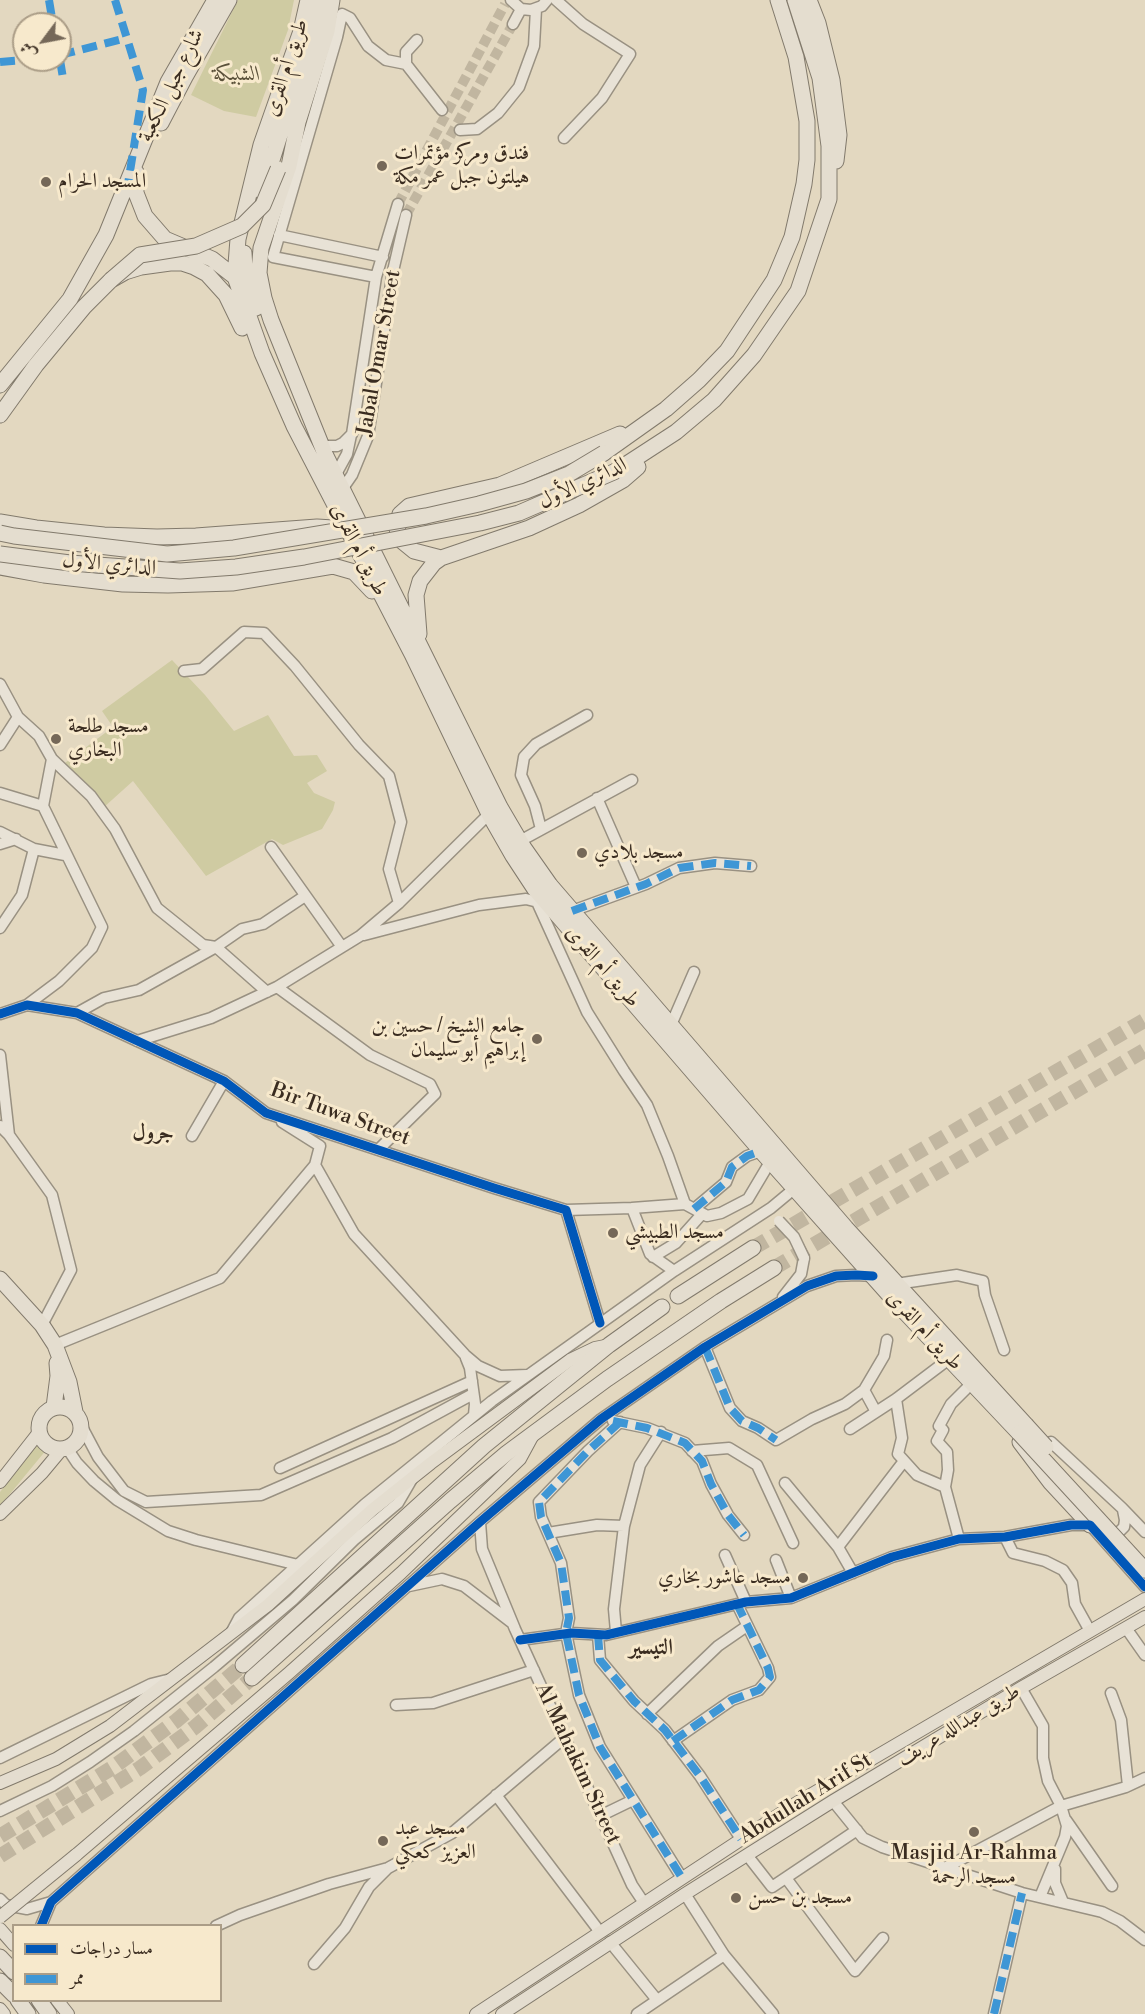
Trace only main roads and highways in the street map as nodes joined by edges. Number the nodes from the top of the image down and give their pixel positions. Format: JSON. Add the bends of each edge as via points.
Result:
{"nodes":[{"id":1,"x":215,"y":0,"type":"edge"},
{"id":2,"x":229,"y":0,"type":"edge"},
{"id":3,"x":308,"y":0,"type":"edge"},
{"id":4,"x":320,"y":0,"type":"edge"},
{"id":5,"x":332,"y":0,"type":"edge"},
{"id":6,"x":778,"y":0,"type":"edge"},
{"id":7,"x":795,"y":0,"type":"edge"},
{"id":8,"x":810,"y":0,"type":"edge"},
{"id":9,"x":298,"y":122,"type":"junction"},
{"id":10,"x":135,"y":162,"type":"junction"},
{"id":11,"x":136,"y":193,"type":"junction"},
{"id":12,"x":829,"y":199,"type":"junction"},
{"id":13,"x":235,"y":277,"type":"junction"},
{"id":14,"x":111,"y":280,"type":"junction"},
{"id":15,"x":0,"y":385,"type":"edge"},
{"id":16,"x":0,"y":415,"type":"edge"},
{"id":17,"x":651,"y":421,"type":"junction"},
{"id":18,"x":294,"y":426,"type":"junction"},
{"id":19,"x":324,"y":450,"type":"junction"},
{"id":20,"x":619,"y":475,"type":"junction"},
{"id":21,"x":0,"y":522,"type":"edge"},
{"id":22,"x":342,"y":528,"type":"junction"},
{"id":23,"x":0,"y":533,"type":"edge"},
{"id":24,"x":0,"y":554,"type":"edge"},
{"id":25,"x":441,"y":558,"type":"junction"},
{"id":26,"x":0,"y":567,"type":"edge"},
{"id":27,"x":416,"y":650,"type":"junction"},
{"id":28,"x":542,"y":903,"type":"junction"},
{"id":29,"x":572,"y":911,"type":"junction"},
{"id":30,"x":753,"y":1248,"type":"tunnel mouth"},
{"id":31,"x":774,"y":1268,"type":"tunnel mouth"},
{"id":32,"x":0,"y":1279,"type":"edge"},
{"id":33,"x":678,"y":1296,"type":"dead end"},
{"id":34,"x":662,"y":1307,"type":"dead end"},
{"id":35,"x":55,"y":1345,"type":"junction"},
{"id":36,"x":609,"y":1345,"type":"junction"},
{"id":37,"x":977,"y":1382,"type":"junction"},
{"id":38,"x":54,"y":1407,"type":"junction"},
{"id":39,"x":78,"y":1419,"type":"junction"},
{"id":40,"x":1023,"y":1429,"type":"junction"},
{"id":41,"x":39,"y":1431,"type":"junction"},
{"id":42,"x":535,"y":1433,"type":"junction"},
{"id":43,"x":1051,"y":1442,"type":"road end"},
{"id":44,"x":64,"y":1448,"type":"junction"},
{"id":45,"x":0,"y":1482,"type":"edge"},
{"id":46,"x":0,"y":1514,"type":"edge"},
{"id":47,"x":1094,"y":1530,"type":"road end"},
{"id":48,"x":1145,"y":1556,"type":"edge"},
{"id":49,"x":1140,"y":1573,"type":"edge"},
{"id":50,"x":1145,"y":1599,"type":"edge"},
{"id":51,"x":1144,"y":1618,"type":"edge"},
{"id":52,"x":0,"y":1783,"type":"edge"},
{"id":53,"x":679,"y":1880,"type":"junction"},
{"id":54,"x":685,"y":1894,"type":"junction"},
{"id":55,"x":0,"y":1917,"type":"edge"},
{"id":56,"x":0,"y":1929,"type":"edge"},
{"id":57,"x":12,"y":1943,"type":"edge"},
{"id":58,"x":0,"y":1957,"type":"edge"},
{"id":59,"x":12,"y":1970,"type":"edge"},
{"id":60,"x":0,"y":1981,"type":"edge"},
{"id":61,"x":12,"y":1993,"type":"edge"},
{"id":62,"x":19,"y":2002,"type":"edge"},
{"id":63,"x":40,"y":2002,"type":"edge"},
{"id":64,"x":58,"y":2002,"type":"edge"},
{"id":65,"x":0,"y":2009,"type":"edge"},
{"id":66,"x":511,"y":2012,"type":"edge"},
{"id":67,"x":4,"y":2014,"type":"edge"},
{"id":68,"x":28,"y":2014,"type":"edge"},
{"id":69,"x":49,"y":2014,"type":"edge"},
{"id":70,"x":68,"y":2014,"type":"edge"},
{"id":71,"x":476,"y":2014,"type":"edge"}],
"edges":[{"from":1,"to":10,"type":"highway","name":"شارع جبل الكعبة","via":[[168,82]]},
{"from":2,"to":11,"type":"highway","name":"شارع جبل الكعبة","via":[[184,76],[144,157]]},
{"from":3,"to":13,"type":"highway","name":"طريق أم القرى","via":[[301,32],[261,145],[238,239]]},
{"from":4,"to":19,"type":"highway","name":"طريق أم القرى","via":[[244,250],[245,268],[261,324]]},
{"from":5,"to":9,"type":"highway","name":"طريق أم القرى","via":[[327,31]]},
{"from":6,"to":17,"type":"highway","name":"الدائري الأول","via":[[796,57],[807,121],[804,184],[792,237],[774,280],[727,351]]},
{"from":7,"to":12,"type":"highway","name":"الدائري الأول","via":[[820,78],[829,146]]},
{"from":8,"to":12,"type":"highway","via":[[832,81],[839,135]]},
{"from":9,"to":14,"type":"highway","bridge":true,"via":[[263,205],[242,226],[196,246],[140,255]]},
{"from":9,"to":19,"type":"highway","name":"طريق أم القرى","via":[[289,166],[261,248],[259,273],[270,320]]},
{"from":10,"to":11,"type":"highway"},
{"from":10,"to":15,"type":"highway","name":"شارع جبل الكعبة","via":[[106,235],[70,299]]},
{"from":11,"to":13,"type":"highway","via":[[145,216],[165,239],[212,259]]},
{"from":12,"to":20,"type":"highway","name":"الدائري الأول","via":[[798,291],[754,355],[714,400]]},
{"from":13,"to":18,"type":"highway","name":"طريق أم القرى"},
{"from":14,"to":16,"type":"highway","via":[[36,365]]},
{"from":14,"to":18,"type":"highway","name":"طريق أم القرى","bridge":true,"via":[[141,267],[182,263],[207,274],[226,295],[270,388]]},
{"from":17,"to":22,"type":"highway","name":"الدائري الأول","bridge":true,"via":[[569,474],[526,491],[426,516]]},
{"from":17,"to":25,"type":"highway","via":[[500,485],[410,506],[400,514],[397,529],[403,542],[414,551]]},
{"from":18,"to":27,"type":"highway","name":"طريق أم القرى"},
{"from":19,"to":27,"type":"highway","name":"طريق أم القرى"},
{"from":20,"to":24,"type":"highway","name":"الدائري الأول","bridge":true,"via":[[519,513],[480,523],[236,567],[180,571]]},
{"from":20,"to":25,"type":"highway","via":[[579,505],[529,528]]},
{"from":21,"to":22,"type":"highway","via":[[104,535],[157,537]]},
{"from":22,"to":23,"type":"highway","name":"الدائري الأول","bridge":true,"via":[[234,548],[167,554]]},
{"from":25,"to":27,"type":"highway","via":[[420,581],[416,595]]},
{"from":26,"to":27,"type":"highway","via":[[168,585],[232,583],[333,566],[354,572],[372,590]]},
{"from":27,"to":28,"type":"highway","name":"طريق أم القرى","via":[[489,814]]},
{"from":27,"to":29,"type":"highway","name":"طريق أم القرى","via":[[520,841]]},
{"from":28,"to":29,"type":"highway"},
{"from":28,"to":37,"type":"highway","name":"طريق أم القرى","via":[[873,1276],[949,1359]]},
{"from":29,"to":37,"type":"highway","name":"طريق أم القرى"},
{"from":30,"to":33,"type":"highway"},
{"from":31,"to":42,"type":"highway","via":[[607,1379]]},
{"from":32,"to":35,"type":"highway"},
{"from":34,"to":36,"type":"highway"},
{"from":35,"to":38,"type":"highway","via":[[58,1376]]},
{"from":35,"to":39,"type":"highway"},
{"from":36,"to":42,"type":"highway","via":[[484,1446],[248,1672]]},
{"from":36,"to":52,"type":"main road","via":[[570,1360],[414,1477],[230,1636],[110,1726],[65,1754]]},
{"from":37,"to":40,"type":"highway","name":"طريق أم القرى"},
{"from":37,"to":43,"type":"highway"},
{"from":37,"to":47,"type":"highway","via":[[1051,1483]]},
{"from":38,"to":39,"type":"highway","via":[[65,1407]]},
{"from":38,"to":41,"type":"highway","via":[[41,1419]]},
{"from":39,"to":44,"type":"highway","via":[[78,1439]]},
{"from":40,"to":48,"type":"highway","bridge":true},
{"from":40,"to":49,"type":"highway","bridge":true},
{"from":41,"to":44,"type":"highway","via":[[50,1446]]},
{"from":41,"to":45,"type":"main road"},
{"from":42,"to":55,"type":"main road","bridge":true,"via":[[520,1459],[401,1574]]},
{"from":44,"to":46,"type":"main road"},
{"from":50,"to":53,"type":"main road","name":"Abdullah Arif St","via":[[795,1804]]},
{"from":51,"to":54,"type":"main road","name":"طريق عبدالله عريف","via":[[1021,1688]]},
{"from":53,"to":54,"type":"main road"},
{"from":53,"to":71,"type":"main road","name":"Abdullah Arif St"},
{"from":54,"to":66,"type":"main road","name":"طريق عبدالله عريف"},
{"from":56,"to":57,"type":"main road"},
{"from":58,"to":59,"type":"highway"},
{"from":60,"to":61,"type":"highway"},
{"from":62,"to":68,"type":"highway"},
{"from":63,"to":69,"type":"highway"},
{"from":64,"to":70,"type":"main road"},
{"from":65,"to":67,"type":"main road"}]}
